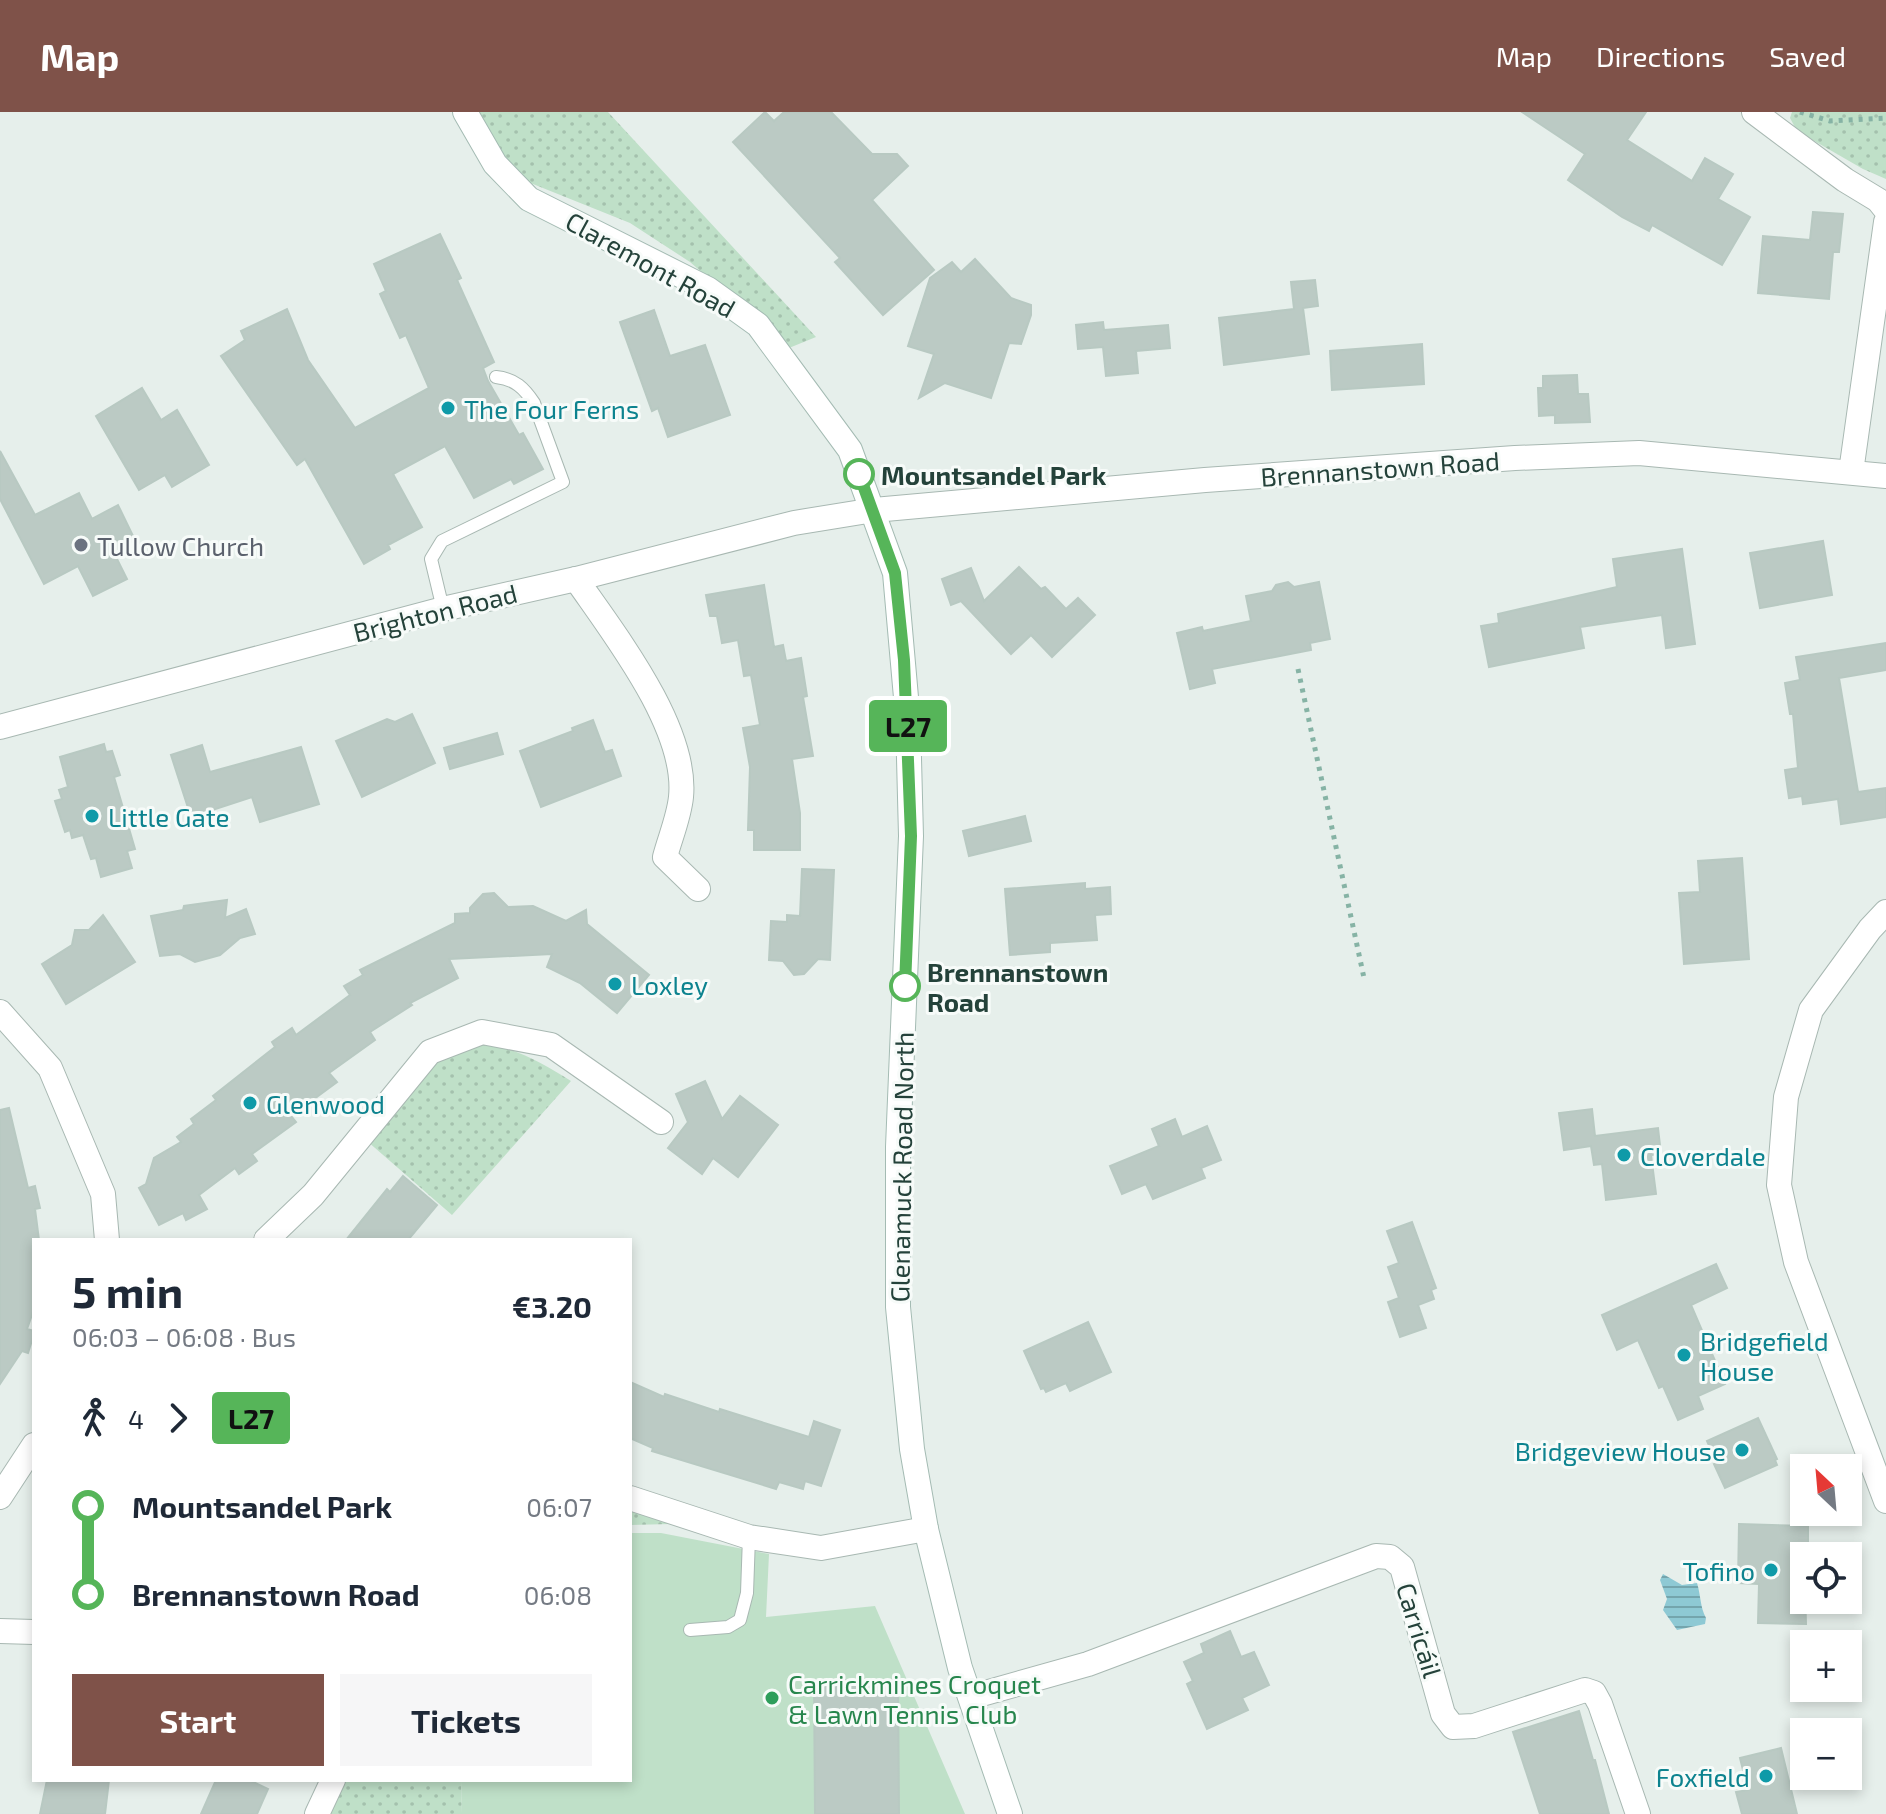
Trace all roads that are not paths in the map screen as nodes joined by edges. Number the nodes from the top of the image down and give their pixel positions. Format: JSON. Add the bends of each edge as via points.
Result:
{"nodes":[{"id":1,"x":465,"y":112,"type":"edge"},
{"id":2,"x":1766,"y":116,"type":"edge"},
{"id":3,"x":1886,"y":210,"type":"edge"},
{"id":4,"x":1886,"y":222,"type":"edge"},
{"id":5,"x":496,"y":377,"type":"dead end"},
{"id":6,"x":1851,"y":472,"type":"junction"},
{"id":7,"x":1886,"y":476,"type":"edge"},
{"id":8,"x":874,"y":510,"type":"junction"},
{"id":9,"x":576,"y":579,"type":"junction"},
{"id":10,"x":443,"y":609,"type":"junction"},
{"id":11,"x":0,"y":727,"type":"edge"},
{"id":12,"x":698,"y":889,"type":"dead end"},
{"id":13,"x":1886,"y":912,"type":"edge"},
{"id":14,"x":0,"y":1012,"type":"edge"},
{"id":15,"x":661,"y":1122,"type":"dead end"},
{"id":16,"x":107,"y":1238,"type":"edge"},
{"id":17,"x":268,"y":1238,"type":"edge"},
{"id":18,"x":32,"y":1448,"type":"edge"},
{"id":19,"x":0,"y":1497,"type":"edge"},
{"id":20,"x":632,"y":1499,"type":"edge"},
{"id":21,"x":1886,"y":1501,"type":"edge"},
{"id":22,"x":926,"y":1529,"type":"junction"},
{"id":23,"x":749,"y":1537,"type":"junction"},
{"id":24,"x":690,"y":1630,"type":"dead end"},
{"id":25,"x":0,"y":1631,"type":"edge"},
{"id":26,"x":32,"y":1632,"type":"edge"},
{"id":27,"x":971,"y":1697,"type":"junction"},
{"id":28,"x":332,"y":1782,"type":"edge"},
{"id":29,"x":317,"y":1814,"type":"edge"},
{"id":30,"x":1010,"y":1814,"type":"edge"},
{"id":31,"x":1638,"y":1814,"type":"edge"}],
"edges":[{"from":1,"to":8,"type":"street","name":"Claremont Road","via":[[495,164],[529,199],[708,289],[758,325],[850,450]]},
{"from":2,"to":3,"type":"street"},
{"from":4,"to":6,"type":"street"},
{"from":5,"to":10,"type":"lane","via":[[527,392],[563,482],[442,541],[431,559]]},
{"from":6,"to":7,"type":"street","name":"Brennanstown Road"},
{"from":6,"to":8,"type":"street","name":"Brennanstown Road","via":[[1639,453],[1205,480]]},
{"from":8,"to":9,"type":"street","name":"Brighton Road","via":[[794,523]]},
{"from":8,"to":22,"type":"street","name":"Glenamuck Road North","via":[[895,573],[908,720],[911,836],[898,1147],[898,1307]]},
{"from":9,"to":10,"type":"street","name":"Brighton Road"},
{"from":9,"to":12,"type":"street","via":[[631,659],[677,747],[681,797],[665,857]]},
{"from":10,"to":11,"type":"street","name":"Brighton Road"},
{"from":13,"to":21,"type":"street","via":[[1811,1010],[1786,1097],[1779,1185],[1796,1262]]},
{"from":14,"to":16,"type":"street","via":[[50,1068],[103,1194]]},
{"from":15,"to":17,"type":"street","via":[[551,1045],[482,1032],[430,1052],[313,1195]]},
{"from":18,"to":19,"type":"street"},
{"from":20,"to":23,"type":"street"},
{"from":22,"to":23,"type":"street","via":[[821,1548]]},
{"from":22,"to":27,"type":"street","name":"Glenamuck Road North"},
{"from":23,"to":24,"type":"lane","via":[[744,1614],[719,1629]]},
{"from":25,"to":26,"type":"street"},
{"from":27,"to":30,"type":"street","name":"Glenamuck Road North"},
{"from":27,"to":31,"type":"street","name":"Carricáil","via":[[1088,1664],[1376,1556],[1390,1557],[1402,1567],[1443,1714],[1453,1727],[1474,1726],[1585,1690],[1594,1693]]},
{"from":28,"to":29,"type":"street"}]}
